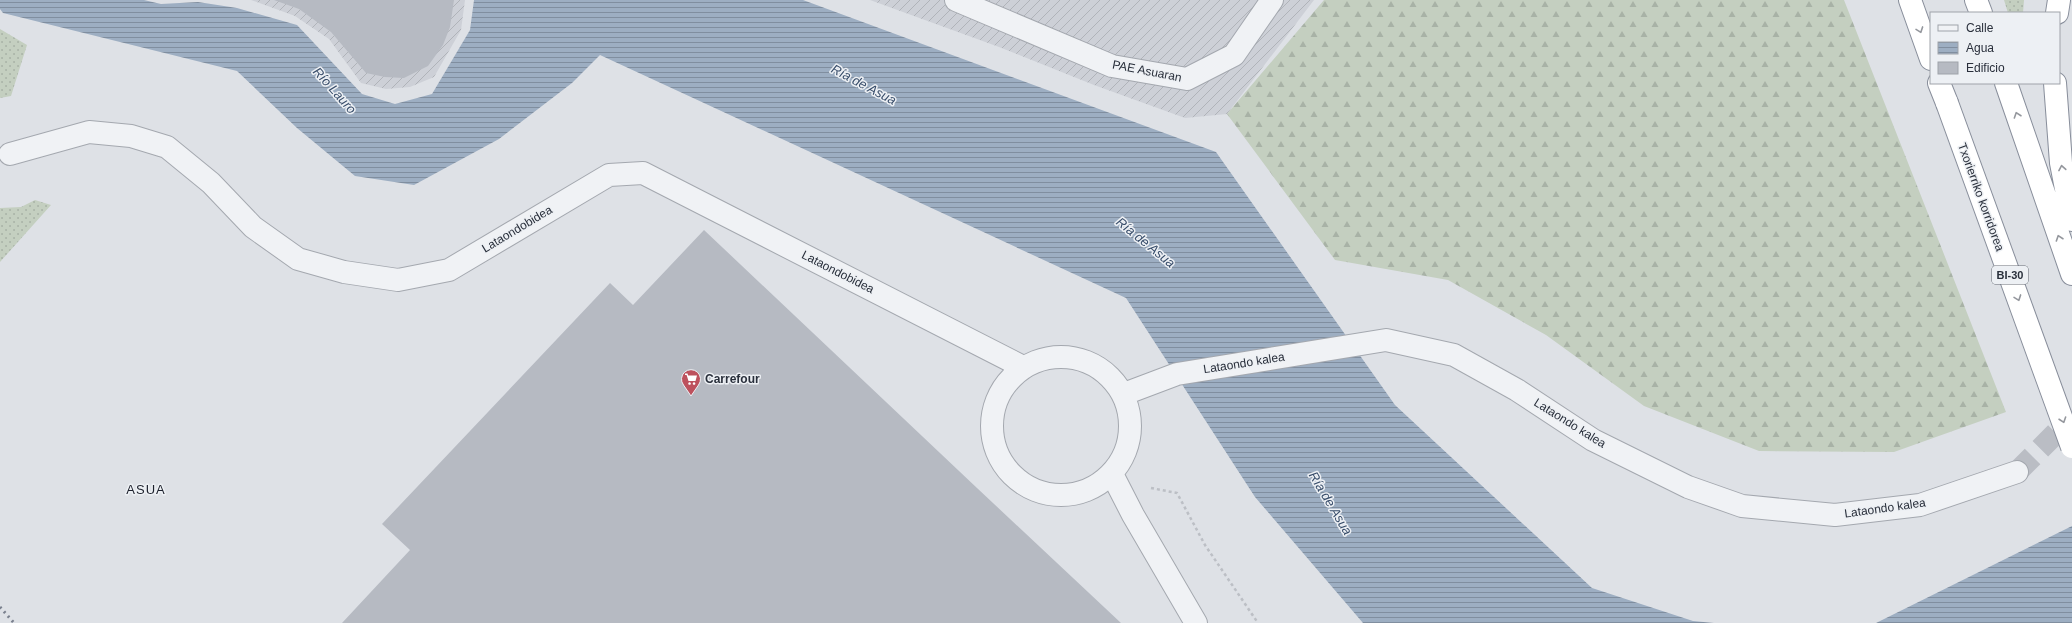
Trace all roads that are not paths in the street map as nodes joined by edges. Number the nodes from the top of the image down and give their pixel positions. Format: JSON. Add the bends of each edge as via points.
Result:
{"nodes":[{"id":1,"x":956,"y":0,"type":"edge"},
{"id":2,"x":1272,"y":0,"type":"edge"},
{"id":3,"x":1910,"y":0,"type":"edge"},
{"id":4,"x":1976,"y":0,"type":"edge"},
{"id":5,"x":1000,"y":8,"type":"edge"},
{"id":6,"x":1981,"y":12,"type":"edge"},
{"id":7,"x":1930,"y":56,"type":"edge"},
{"id":8,"x":1939,"y":84,"type":"edge"},
{"id":9,"x":2006,"y":84,"type":"edge"},
{"id":10,"x":2055,"y":84,"type":"edge"},
{"id":11,"x":10,"y":154,"type":"dead end"},
{"id":12,"x":2072,"y":220,"type":"edge"},
{"id":13,"x":2072,"y":274,"type":"edge"},
{"id":14,"x":1023,"y":367,"type":"junction"},
{"id":15,"x":1124,"y":394,"type":"junction"},
{"id":16,"x":2072,"y":447,"type":"edge"},
{"id":17,"x":2017,"y":472,"type":"tunnel mouth"},
{"id":18,"x":1112,"y":474,"type":"junction"},
{"id":19,"x":1196,"y":623,"type":"edge"}],
"edges":[{"from":1,"to":5,"type":"street","name":"PAE Asuaran"},
{"from":2,"to":5,"type":"street","name":"PAE Asuaran","via":[[1234,55],[1187,79],[1112,66]]},
{"from":3,"to":7,"type":"highway","one_way":true},
{"from":4,"to":6,"type":"highway"},
{"from":8,"to":16,"type":"highway","name":"Txorierriko korridorea","number":"BI-30","one_way":true,"bridge":true},
{"from":13,"to":9,"type":"highway","one_way":true},
{"from":12,"to":10,"type":"highway","one_way":true,"via":[[2061,163]]},
{"from":11,"to":14,"type":"street","name":"Lataondobidea","via":[[89,132],[131,136],[167,147],[211,183],[253,228],[298,259],[344,272],[398,280],[449,270],[609,175],[643,174]]},
{"from":14,"to":15,"type":"street","via":[[1045,357],[1068,356],[1083,360],[1110,375]]},
{"from":14,"to":18,"type":"street","via":[[1008,380],[997,397],[992,417],[992,437],[998,456],[1011,474],[1029,487],[1050,494],[1072,494],[1094,487]]},
{"from":15,"to":17,"type":"street","name":"Lataondo kalea","via":[[1176,374],[1386,340],[1454,355],[1516,390],[1593,440],[1688,487],[1742,506],[1834,516],[1920,505]]},
{"from":15,"to":18,"type":"street","via":[[1130,414],[1130,436],[1124,457]]},
{"from":18,"to":19,"type":"street"}]}
